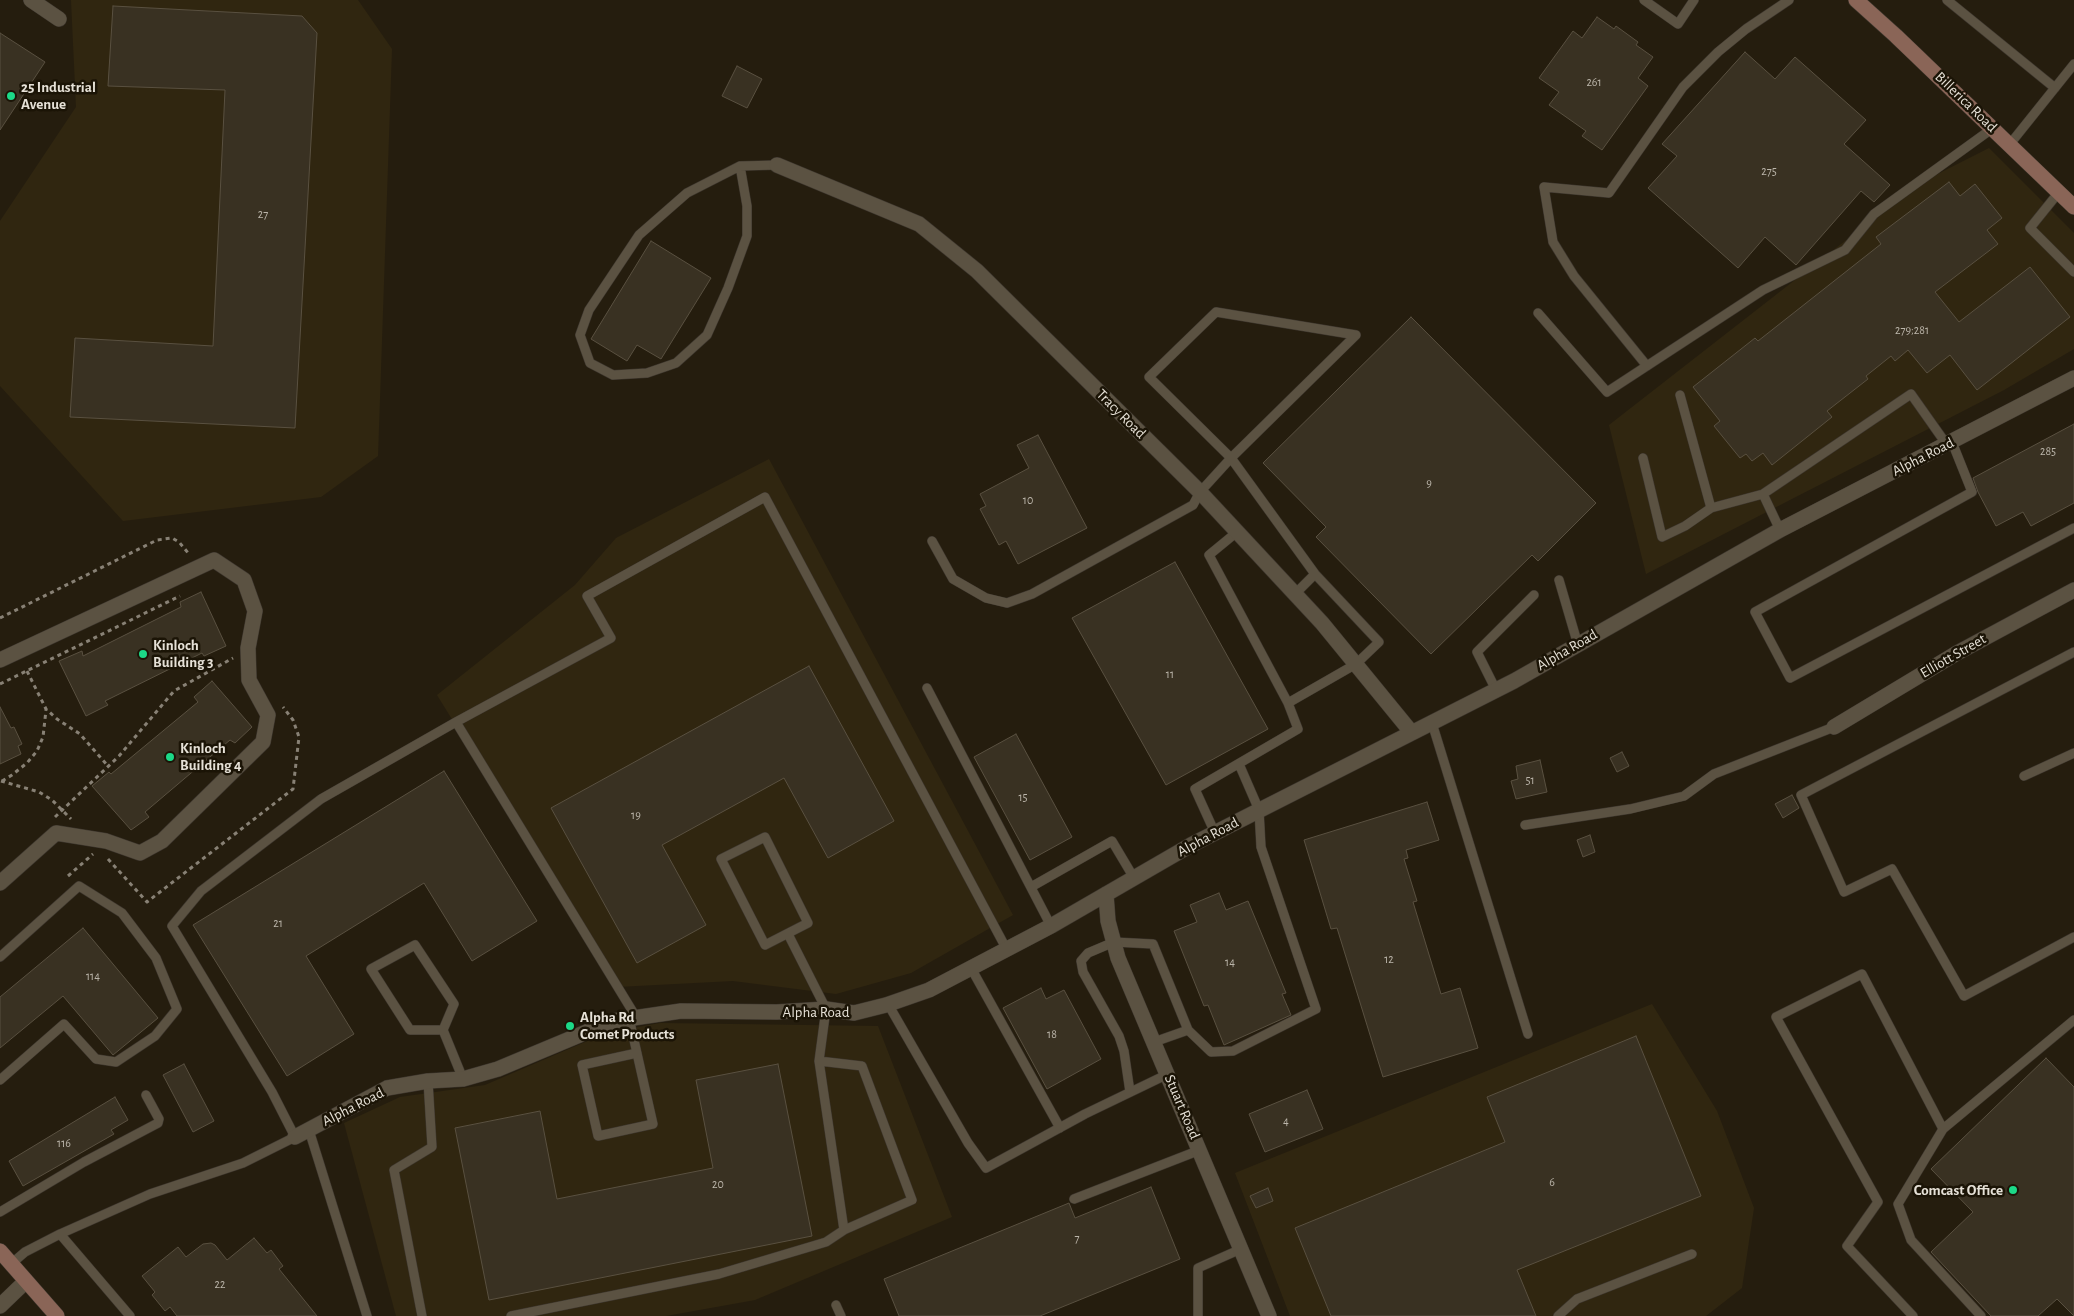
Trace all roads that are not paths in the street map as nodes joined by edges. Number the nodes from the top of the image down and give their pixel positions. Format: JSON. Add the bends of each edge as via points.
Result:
{"nodes":[{"id":1,"x":31,"y":0,"type":"edge"},
{"id":2,"x":1644,"y":0,"type":"edge"},
{"id":3,"x":1694,"y":0,"type":"edge"},
{"id":4,"x":1789,"y":0,"type":"edge"},
{"id":5,"x":1856,"y":0,"type":"edge"},
{"id":6,"x":1947,"y":0,"type":"edge"},
{"id":7,"x":59,"y":19,"type":"dead end"},
{"id":8,"x":2074,"y":64,"type":"edge"},
{"id":9,"x":2054,"y":88,"type":"junction"},
{"id":10,"x":1993,"y":128,"type":"junction"},
{"id":11,"x":2010,"y":144,"type":"junction"},
{"id":12,"x":777,"y":164,"type":"joint"},
{"id":13,"x":740,"y":166,"type":"junction"},
{"id":14,"x":2059,"y":192,"type":"junction"},
{"id":15,"x":2074,"y":207,"type":"edge"},
{"id":16,"x":2074,"y":272,"type":"edge"},
{"id":17,"x":1538,"y":313,"type":"dead end"},
{"id":18,"x":1647,"y":366,"type":"junction"},
{"id":19,"x":2074,"y":378,"type":"edge"},
{"id":20,"x":1680,"y":395,"type":"dead end"},
{"id":21,"x":1950,"y":444,"type":"junction"},
{"id":22,"x":1231,"y":458,"type":"junction"},
{"id":23,"x":1643,"y":458,"type":"dead end"},
{"id":24,"x":1200,"y":492,"type":"junction"},
{"id":25,"x":1763,"y":494,"type":"junction"},
{"id":26,"x":1712,"y":508,"type":"junction"},
{"id":27,"x":2074,"y":528,"type":"edge"},
{"id":28,"x":1780,"y":530,"type":"junction"},
{"id":29,"x":1237,"y":532,"type":"junction"},
{"id":30,"x":932,"y":541,"type":"dead end"},
{"id":31,"x":1315,"y":574,"type":"junction"},
{"id":32,"x":1559,"y":580,"type":"dead end"},
{"id":33,"x":2074,"y":590,"type":"edge"},
{"id":34,"x":1295,"y":594,"type":"junction"},
{"id":35,"x":1534,"y":595,"type":"dead end"},
{"id":36,"x":1578,"y":644,"type":"junction"},
{"id":37,"x":2074,"y":652,"type":"edge"},
{"id":38,"x":0,"y":660,"type":"edge"},
{"id":39,"x":1356,"y":664,"type":"junction"},
{"id":40,"x":928,"y":688,"type":"dead end"},
{"id":41,"x":1496,"y":690,"type":"junction"},
{"id":42,"x":1288,"y":703,"type":"junction"},
{"id":43,"x":456,"y":722,"type":"junction"},
{"id":44,"x":1432,"y":723,"type":"junction"},
{"id":45,"x":1834,"y":727,"type":"joint"},
{"id":46,"x":1412,"y":733,"type":"junction"},
{"id":47,"x":2074,"y":753,"type":"edge"},
{"id":48,"x":1239,"y":764,"type":"junction"},
{"id":49,"x":2024,"y":776,"type":"dead end"},
{"id":50,"x":1259,"y":810,"type":"junction"},
{"id":51,"x":1525,"y":825,"type":"dead end"},
{"id":52,"x":1215,"y":833,"type":"junction"},
{"id":53,"x":1134,"y":878,"type":"junction"},
{"id":54,"x":0,"y":883,"type":"edge"},
{"id":55,"x":1031,"y":887,"type":"junction"},
{"id":56,"x":1106,"y":894,"type":"junction"},
{"id":57,"x":1051,"y":926,"type":"junction"},
{"id":58,"x":788,"y":934,"type":"junction"},
{"id":59,"x":2074,"y":937,"type":"edge"},
{"id":60,"x":1114,"y":942,"type":"junction"},
{"id":61,"x":1007,"y":950,"type":"junction"},
{"id":62,"x":0,"y":958,"type":"edge"},
{"id":63,"x":971,"y":968,"type":"junction"},
{"id":64,"x":888,"y":1004,"type":"junction"},
{"id":65,"x":826,"y":1009,"type":"junction"},
{"id":66,"x":632,"y":1018,"type":"junction"},
{"id":67,"x":2074,"y":1020,"type":"edge"},
{"id":68,"x":444,"y":1030,"type":"junction"},
{"id":69,"x":1188,"y":1030,"type":"junction"},
{"id":70,"x":1528,"y":1034,"type":"dead end"},
{"id":71,"x":1154,"y":1042,"type":"junction"},
{"id":72,"x":637,"y":1053,"type":"junction"},
{"id":73,"x":819,"y":1060,"type":"junction"},
{"id":74,"x":1168,"y":1074,"type":"junction"},
{"id":75,"x":463,"y":1079,"type":"junction"},
{"id":76,"x":0,"y":1080,"type":"edge"},
{"id":77,"x":428,"y":1081,"type":"junction"},
{"id":78,"x":1130,"y":1092,"type":"junction"},
{"id":79,"x":146,"y":1095,"type":"dead end"},
{"id":80,"x":1060,"y":1128,"type":"junction"},
{"id":81,"x":1943,"y":1129,"type":"junction"},
{"id":82,"x":302,"y":1133,"type":"junction"},
{"id":83,"x":1200,"y":1150,"type":"junction"},
{"id":84,"x":1074,"y":1199,"type":"dead end"},
{"id":85,"x":0,"y":1212,"type":"edge"},
{"id":86,"x":844,"y":1230,"type":"junction"},
{"id":87,"x":60,"y":1234,"type":"junction"},
{"id":88,"x":1241,"y":1249,"type":"junction"},
{"id":89,"x":0,"y":1251,"type":"edge"},
{"id":90,"x":1692,"y":1254,"type":"dead end"},
{"id":91,"x":11,"y":1264,"type":"junction"},
{"id":92,"x":26,"y":1281,"type":"junction"},
{"id":93,"x":836,"y":1305,"type":"dead end"},
{"id":94,"x":0,"y":1306,"type":"edge"},
{"id":95,"x":57,"y":1316,"type":"edge"},
{"id":96,"x":130,"y":1316,"type":"edge"},
{"id":97,"x":367,"y":1316,"type":"edge"},
{"id":98,"x":422,"y":1316,"type":"edge"},
{"id":99,"x":511,"y":1316,"type":"edge"},
{"id":100,"x":841,"y":1316,"type":"edge"},
{"id":101,"x":1198,"y":1316,"type":"edge"},
{"id":102,"x":1270,"y":1316,"type":"edge"},
{"id":103,"x":1558,"y":1316,"type":"edge"},
{"id":104,"x":1913,"y":1316,"type":"edge"},
{"id":105,"x":1981,"y":1316,"type":"edge"}],
"edges":[{"from":1,"to":7,"type":"street"},
{"from":2,"to":3,"type":"lane","via":[[1678,24]]},
{"from":4,"to":18,"type":"lane","via":[[1746,29],[1683,87],[1609,193],[1544,187],[1553,242],[1574,276]]},
{"from":5,"to":10,"type":"main road","name":"Billerica Road"},
{"from":6,"to":9,"type":"lane"},
{"from":8,"to":9,"type":"lane"},
{"from":9,"to":11,"type":"lane"},
{"from":10,"to":11,"type":"main road","name":"Billerica Road"},
{"from":10,"to":18,"type":"lane","via":[[1874,214],[1846,250],[1763,290]]},
{"from":11,"to":14,"type":"main road","name":"Billerica Road"},
{"from":12,"to":13,"type":"lane"},
{"from":12,"to":24,"type":"street","name":"Tracy Road","via":[[919,224],[977,271]]},
{"from":13,"to":13,"type":"lane","via":[[687,192],[639,235],[589,310],[580,335],[590,363],[612,375],[647,373],[676,363],[707,335],[747,236],[747,206]]},
{"from":14,"to":15,"type":"main road","name":"Billerica Road"},
{"from":14,"to":16,"type":"lane","via":[[2030,228]]},
{"from":17,"to":18,"type":"lane","via":[[1607,392]]},
{"from":19,"to":21,"type":"street","name":"Alpha Road"},
{"from":20,"to":26,"type":"lane"},
{"from":21,"to":25,"type":"lane","via":[[1911,394]]},
{"from":21,"to":27,"type":"lane","via":[[1972,492],[1755,612],[1790,678]]},
{"from":21,"to":28,"type":"street","name":"Alpha Road"},
{"from":22,"to":22,"type":"lane","via":[[1149,377],[1216,312],[1356,335]]},
{"from":22,"to":24,"type":"lane"},
{"from":22,"to":31,"type":"lane"},
{"from":23,"to":26,"type":"lane","via":[[1662,537]]},
{"from":24,"to":29,"type":"street","name":"Tracy Road"},
{"from":24,"to":30,"type":"lane","via":[[1193,505],[1032,594],[1007,603],[986,598],[953,579]]},
{"from":25,"to":26,"type":"lane"},
{"from":25,"to":28,"type":"lane"},
{"from":28,"to":36,"type":"street","name":"Alpha Road"},
{"from":29,"to":34,"type":"street","name":"Tracy Road"},
{"from":29,"to":42,"type":"lane","via":[[1209,555]]},
{"from":31,"to":34,"type":"lane"},
{"from":31,"to":39,"type":"lane","via":[[1379,642]]},
{"from":32,"to":36,"type":"lane"},
{"from":33,"to":45,"type":"street","name":"Elliott Street","via":[[1957,652]]},
{"from":34,"to":39,"type":"street","name":"Tracy Road"},
{"from":35,"to":41,"type":"lane","via":[[1477,652]]},
{"from":36,"to":41,"type":"street","name":"Alpha Road"},
{"from":37,"to":59,"type":"lane","via":[[1801,795],[1844,892],[1892,869],[1964,996]]},
{"from":38,"to":54,"type":"street","via":[[214,560],[244,580],[255,611],[248,648],[249,680],[268,715],[263,742],[162,841],[140,853],[106,841],[56,832]]},
{"from":39,"to":42,"type":"lane"},
{"from":39,"to":46,"type":"street","name":"Tracy Road"},
{"from":40,"to":55,"type":"lane"},
{"from":41,"to":44,"type":"street","name":"Alpha Road"},
{"from":42,"to":48,"type":"lane","via":[[1298,729]]},
{"from":43,"to":61,"type":"lane","via":[[611,638],[587,596],[765,497]]},
{"from":43,"to":66,"type":"lane"},
{"from":43,"to":82,"type":"lane","via":[[321,799],[201,891],[172,926],[272,1092]]},
{"from":44,"to":46,"type":"street","name":"Alpha Road"},
{"from":44,"to":70,"type":"lane"},
{"from":45,"to":51,"type":"lane","via":[[1714,774],[1684,796],[1630,809]]},
{"from":46,"to":50,"type":"street","name":"Alpha Road"},
{"from":47,"to":49,"type":"lane"},
{"from":48,"to":50,"type":"lane"},
{"from":48,"to":52,"type":"lane","via":[[1195,789]]},
{"from":50,"to":52,"type":"street","name":"Alpha Road"},
{"from":50,"to":69,"type":"lane","via":[[1262,847],[1316,1009],[1233,1051],[1211,1052]]},
{"from":52,"to":53,"type":"street","name":"Alpha Road"},
{"from":53,"to":55,"type":"lane","via":[[1112,841]]},
{"from":53,"to":56,"type":"street","name":"Alpha Road"},
{"from":55,"to":57,"type":"lane"},
{"from":56,"to":57,"type":"street","name":"Alpha Road"},
{"from":56,"to":60,"type":"street","name":"Stuart Road"},
{"from":57,"to":61,"type":"street","name":"Alpha Road"},
{"from":58,"to":58,"type":"lane","via":[[765,945],[721,859],[765,837],[808,923]]},
{"from":58,"to":65,"type":"lane"},
{"from":60,"to":69,"type":"lane","via":[[1154,944]]},
{"from":60,"to":71,"type":"street","name":"Stuart Road"},
{"from":60,"to":78,"type":"lane","via":[[1088,953],[1081,961],[1083,972],[1119,1036]]},
{"from":61,"to":63,"type":"street","name":"Alpha Road"},
{"from":62,"to":76,"type":"lane","via":[[80,886],[122,913],[156,958],[177,1009],[155,1036],[116,1062],[96,1058],[64,1024]]},
{"from":63,"to":64,"type":"street","name":"Alpha Road","via":[[929,990]]},
{"from":63,"to":80,"type":"lane"},
{"from":64,"to":65,"type":"street","name":"Alpha Road","via":[[854,1013]]},
{"from":64,"to":80,"type":"lane","via":[[972,1150],[986,1168]]},
{"from":65,"to":66,"type":"street","name":"Alpha Road","via":[[681,1011]]},
{"from":65,"to":73,"type":"lane"},
{"from":66,"to":72,"type":"lane"},
{"from":66,"to":75,"type":"street","name":"Alpha Road","via":[[613,1021],[498,1069]]},
{"from":67,"to":81,"type":"lane"},
{"from":68,"to":68,"type":"lane","via":[[410,1030],[371,969],[415,945],[454,1004]]},
{"from":68,"to":75,"type":"lane"},
{"from":69,"to":71,"type":"lane"},
{"from":71,"to":74,"type":"street","name":"Stuart Road"},
{"from":72,"to":72,"type":"lane","via":[[582,1065],[598,1136],[653,1124]]},
{"from":73,"to":86,"type":"lane"},
{"from":73,"to":86,"type":"lane","via":[[862,1066],[912,1200]]},
{"from":74,"to":78,"type":"lane"},
{"from":74,"to":83,"type":"street","name":"Stuart Road"},
{"from":75,"to":77,"type":"street","name":"Alpha Road"},
{"from":77,"to":82,"type":"street","name":"Alpha Road","via":[[388,1088]]},
{"from":77,"to":98,"type":"lane","via":[[432,1147],[394,1170]]},
{"from":78,"to":80,"type":"lane"},
{"from":79,"to":85,"type":"lane","via":[[159,1119],[158,1124],[84,1162]]},
{"from":81,"to":104,"type":"lane","via":[[1862,974],[1776,1017],[1878,1202],[1846,1246]]},
{"from":81,"to":105,"type":"lane","via":[[1898,1204],[1911,1240]]},
{"from":82,"to":87,"type":"lane","via":[[243,1163],[150,1194]]},
{"from":82,"to":97,"type":"lane"},
{"from":83,"to":84,"type":"lane"},
{"from":83,"to":88,"type":"street","name":"Stuart Road"},
{"from":86,"to":99,"type":"lane","via":[[826,1242],[719,1274]]},
{"from":87,"to":91,"type":"lane","via":[[25,1252]]},
{"from":87,"to":96,"type":"lane"},
{"from":88,"to":101,"type":"lane","via":[[1198,1268]]},
{"from":88,"to":102,"type":"street","name":"Stuart Road"},
{"from":89,"to":91,"type":"main road"},
{"from":90,"to":103,"type":"lane","via":[[1577,1299]]},
{"from":91,"to":92,"type":"main road"},
{"from":92,"to":94,"type":"street"},
{"from":92,"to":95,"type":"main road"},
{"from":93,"to":100,"type":"lane"}]}
